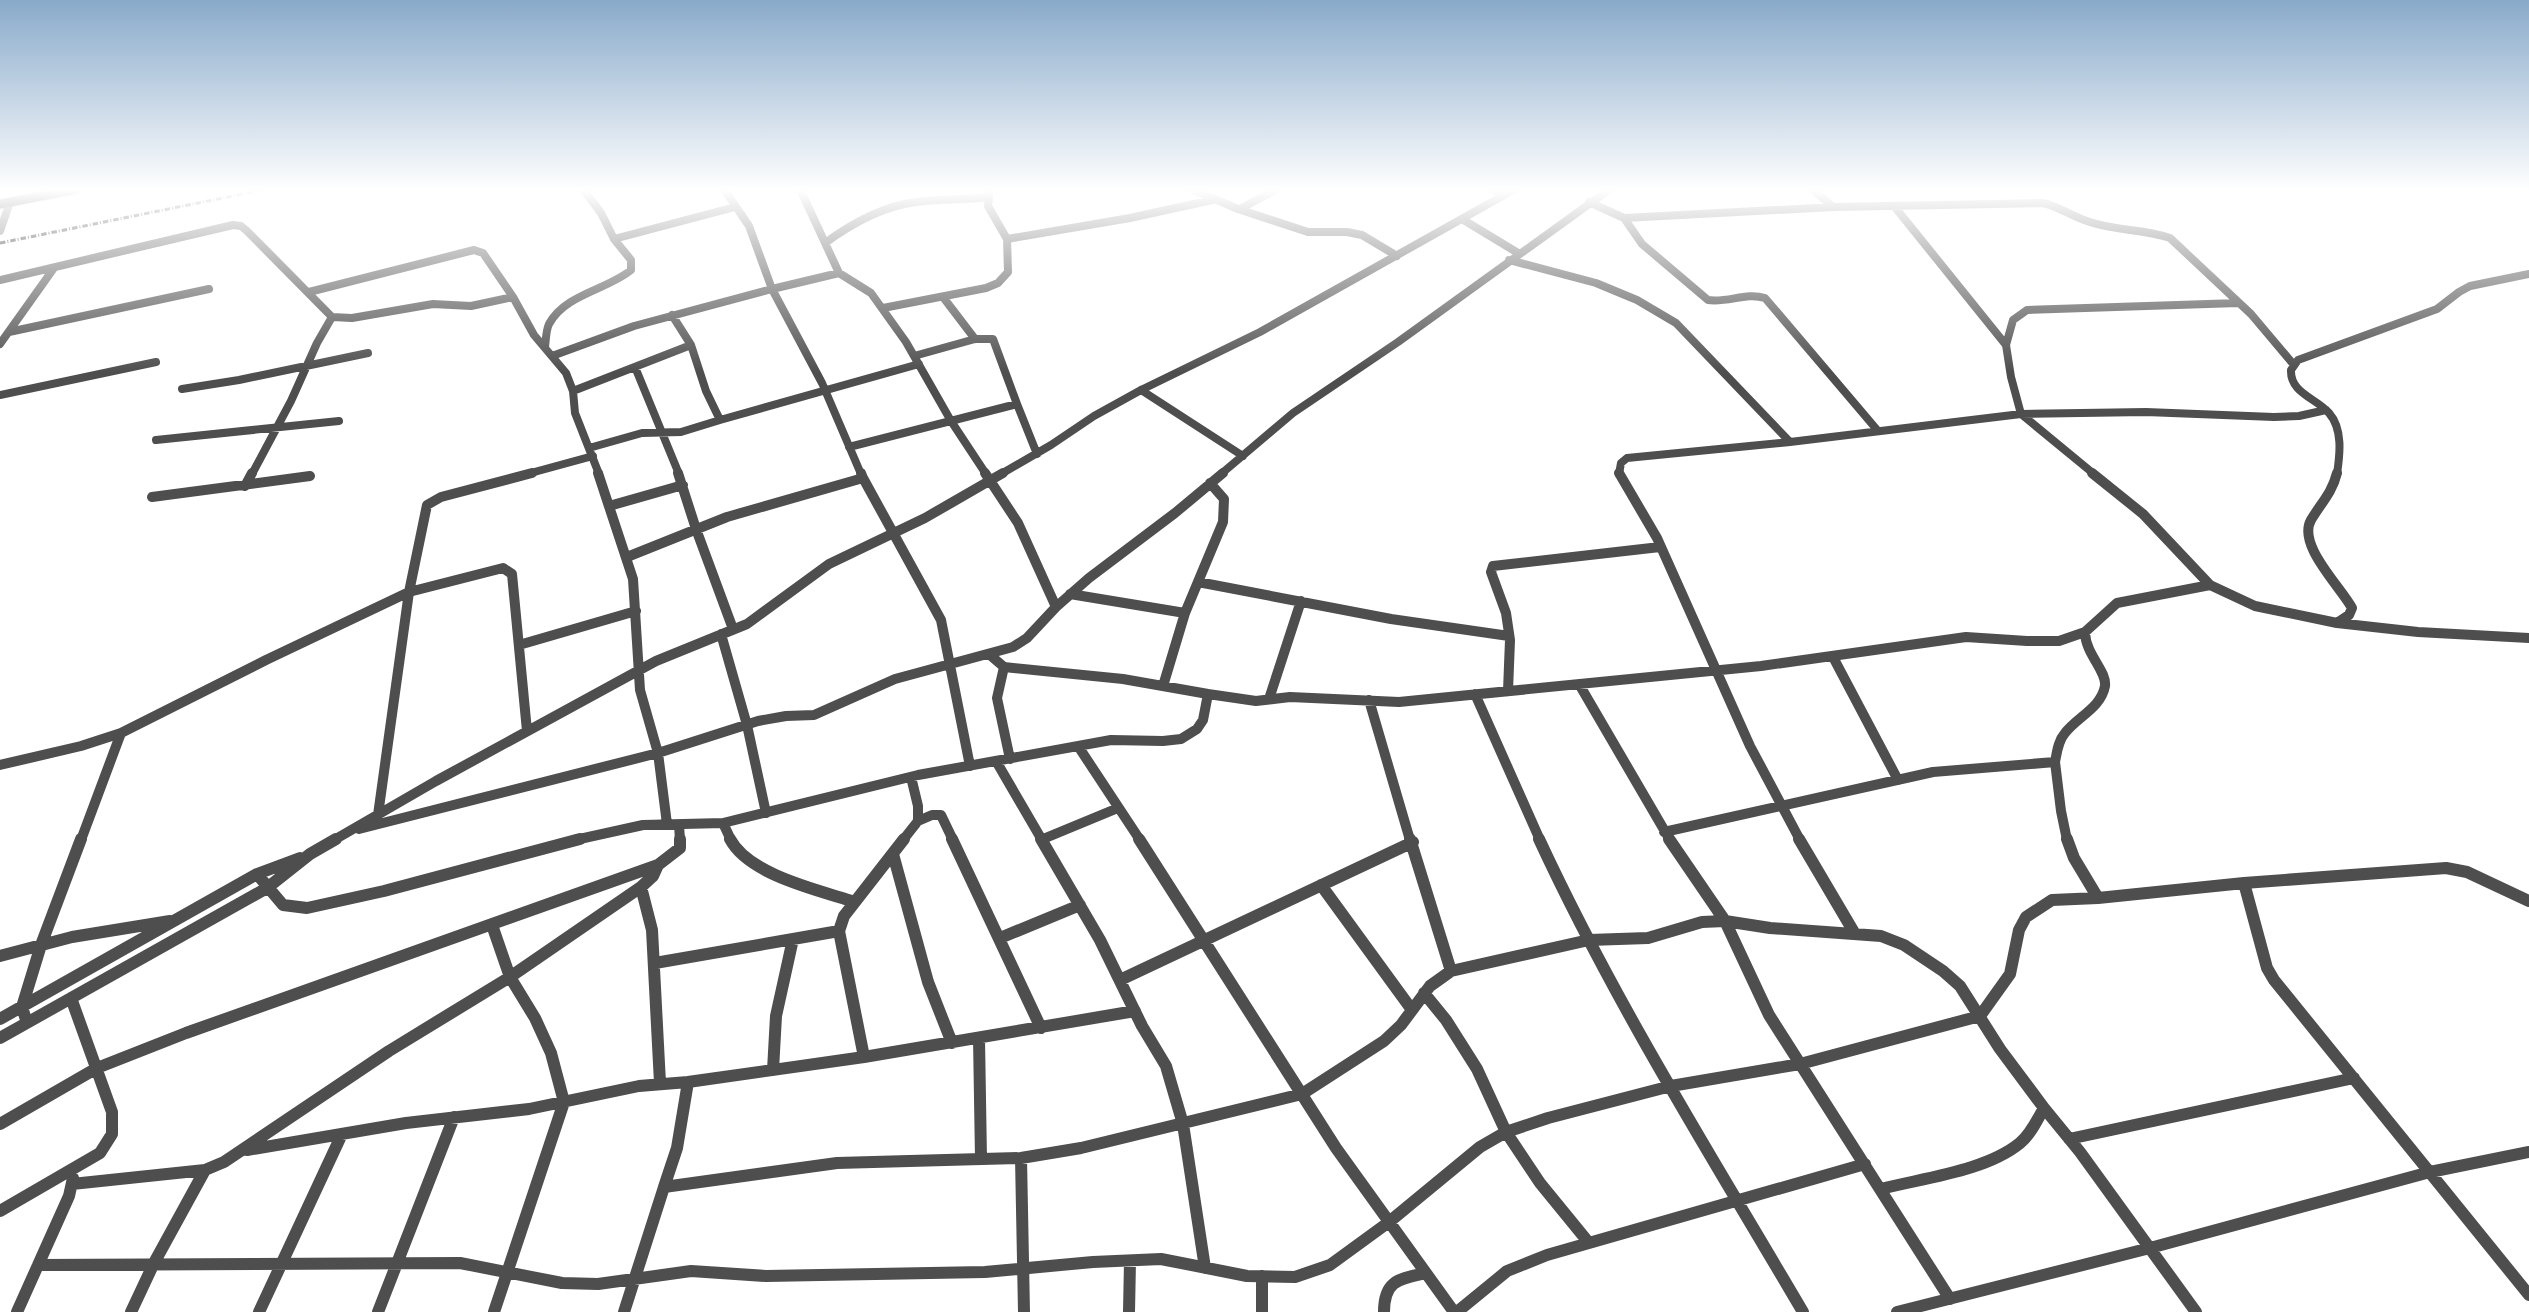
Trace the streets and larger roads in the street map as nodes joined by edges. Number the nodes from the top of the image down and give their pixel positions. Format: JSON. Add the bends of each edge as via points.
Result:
{"nodes":[{"id":1,"x":126,"y":250,"type":"edge"},
{"id":2,"x":266,"y":250,"type":"edge"},
{"id":3,"x":473,"y":250,"type":"edge"},
{"id":4,"x":475,"y":250,"type":"edge"},
{"id":5,"x":623,"y":250,"type":"edge"},
{"id":6,"x":758,"y":250,"type":"edge"},
{"id":7,"x":829,"y":250,"type":"edge"},
{"id":8,"x":1008,"y":250,"type":"edge"},
{"id":9,"x":1388,"y":250,"type":"edge"},
{"id":10,"x":1407,"y":250,"type":"edge"},
{"id":11,"x":1513,"y":250,"type":"edge"},
{"id":12,"x":1522,"y":250,"type":"edge"},
{"id":13,"x":1649,"y":250,"type":"edge"},
{"id":14,"x":1930,"y":250,"type":"edge"},
{"id":15,"x":2183,"y":250,"type":"edge"},
{"id":16,"x":1518,"y":253,"type":"junction"},
{"id":17,"x":1397,"y":256,"type":"junction"},
{"id":18,"x":1509,"y":260,"type":"junction"},
{"id":19,"x":54,"y":268,"type":"junction"},
{"id":20,"x":839,"y":273,"type":"junction"},
{"id":21,"x":2529,"y":274,"type":"edge"},
{"id":22,"x":0,"y":280,"type":"edge"},
{"id":23,"x":209,"y":289,"type":"dead end"},
{"id":24,"x":772,"y":289,"type":"junction"},
{"id":25,"x":310,"y":292,"type":"junction"},
{"id":26,"x":514,"y":297,"type":"junction"},
{"id":27,"x":943,"y":297,"type":"junction"},
{"id":28,"x":2238,"y":303,"type":"junction"},
{"id":29,"x":883,"y":308,"type":"junction"},
{"id":30,"x":672,"y":315,"type":"junction"},
{"id":31,"x":332,"y":317,"type":"junction"},
{"id":32,"x":9,"y":332,"type":"junction"},
{"id":33,"x":976,"y":339,"type":"junction"},
{"id":34,"x":0,"y":344,"type":"edge"},
{"id":35,"x":691,"y":344,"type":"junction"},
{"id":36,"x":2006,"y":345,"type":"junction"},
{"id":37,"x":545,"y":347,"type":"junction"},
{"id":38,"x":368,"y":353,"type":"dead end"},
{"id":39,"x":552,"y":356,"type":"junction"},
{"id":40,"x":916,"y":360,"type":"junction"},
{"id":41,"x":156,"y":362,"type":"dead end"},
{"id":42,"x":2294,"y":365,"type":"junction"},
{"id":43,"x":307,"y":366,"type":"junction"},
{"id":44,"x":635,"y":367,"type":"junction"},
{"id":45,"x":182,"y":389,"type":"dead end"},
{"id":46,"x":825,"y":390,"type":"junction"},
{"id":47,"x":1141,"y":390,"type":"junction"},
{"id":48,"x":573,"y":391,"type":"junction"},
{"id":49,"x":0,"y":395,"type":"edge"},
{"id":50,"x":1017,"y":404,"type":"junction"},
{"id":51,"x":2326,"y":410,"type":"junction"},
{"id":52,"x":2021,"y":414,"type":"junction"},
{"id":53,"x":720,"y":420,"type":"junction"},
{"id":54,"x":339,"y":421,"type":"dead end"},
{"id":55,"x":951,"y":421,"type":"junction"},
{"id":56,"x":276,"y":428,"type":"junction"},
{"id":57,"x":664,"y":431,"type":"junction"},
{"id":58,"x":1878,"y":431,"type":"junction"},
{"id":59,"x":156,"y":440,"type":"dead end"},
{"id":60,"x":1790,"y":442,"type":"junction"},
{"id":61,"x":849,"y":447,"type":"junction"},
{"id":62,"x":591,"y":452,"type":"junction"},
{"id":63,"x":1037,"y":454,"type":"junction"},
{"id":64,"x":1244,"y":456,"type":"junction"},
{"id":65,"x":310,"y":476,"type":"dead end"},
{"id":66,"x":863,"y":478,"type":"junction"},
{"id":67,"x":991,"y":480,"type":"junction"},
{"id":68,"x":1210,"y":483,"type":"junction"},
{"id":69,"x":683,"y":485,"type":"junction"},
{"id":70,"x":245,"y":486,"type":"junction"},
{"id":71,"x":152,"y":497,"type":"dead end"},
{"id":72,"x":609,"y":506,"type":"junction"},
{"id":73,"x":696,"y":529,"type":"junction"},
{"id":74,"x":893,"y":535,"type":"junction"},
{"id":75,"x":1660,"y":547,"type":"junction"},
{"id":76,"x":627,"y":557,"type":"junction"},
{"id":77,"x":1198,"y":582,"type":"junction"},
{"id":78,"x":2210,"y":584,"type":"junction"},
{"id":79,"x":409,"y":592,"type":"junction"},
{"id":80,"x":1070,"y":594,"type":"junction"},
{"id":81,"x":1301,"y":601,"type":"junction"},
{"id":82,"x":1056,"y":607,"type":"junction"},
{"id":83,"x":636,"y":611,"type":"junction"},
{"id":84,"x":1185,"y":614,"type":"junction"},
{"id":85,"x":2337,"y":622,"type":"junction"},
{"id":86,"x":733,"y":629,"type":"junction"},
{"id":87,"x":2085,"y":633,"type":"junction"},
{"id":88,"x":721,"y":634,"type":"junction"},
{"id":89,"x":1509,"y":636,"type":"junction"},
{"id":90,"x":2529,"y":638,"type":"edge"},
{"id":91,"x":519,"y":645,"type":"junction"},
{"id":92,"x":990,"y":655,"type":"junction"},
{"id":93,"x":1833,"y":656,"type":"junction"},
{"id":94,"x":950,"y":665,"type":"junction"},
{"id":95,"x":1004,"y":667,"type":"junction"},
{"id":96,"x":640,"y":670,"type":"junction"},
{"id":97,"x":1717,"y":671,"type":"junction"},
{"id":98,"x":1580,"y":684,"type":"junction"},
{"id":99,"x":1163,"y":686,"type":"junction"},
{"id":100,"x":1508,"y":690,"type":"junction"},
{"id":101,"x":1208,"y":694,"type":"junction"},
{"id":102,"x":1475,"y":694,"type":"junction"},
{"id":103,"x":1269,"y":700,"type":"junction"},
{"id":104,"x":1370,"y":700,"type":"junction"},
{"id":105,"x":747,"y":725,"type":"junction"},
{"id":106,"x":528,"y":731,"type":"junction"},
{"id":107,"x":120,"y":733,"type":"junction"},
{"id":108,"x":1078,"y":746,"type":"junction"},
{"id":109,"x":658,"y":753,"type":"junction"},
{"id":110,"x":1010,"y":759,"type":"junction"},
{"id":111,"x":996,"y":762,"type":"junction"},
{"id":112,"x":2055,"y":762,"type":"junction"},
{"id":113,"x":0,"y":765,"type":"edge"},
{"id":114,"x":970,"y":766,"type":"junction"},
{"id":115,"x":911,"y":777,"type":"junction"},
{"id":116,"x":1898,"y":780,"type":"junction"},
{"id":117,"x":1779,"y":805,"type":"junction"},
{"id":118,"x":1118,"y":808,"type":"junction"},
{"id":119,"x":766,"y":813,"type":"junction"},
{"id":120,"x":378,"y":814,"type":"junction"},
{"id":121,"x":918,"y":821,"type":"junction"},
{"id":122,"x":723,"y":824,"type":"junction"},
{"id":123,"x":673,"y":825,"type":"junction"},
{"id":124,"x":348,"y":831,"type":"junction"},
{"id":125,"x":1664,"y":832,"type":"junction"},
{"id":126,"x":1043,"y":839,"type":"junction"},
{"id":127,"x":1412,"y":842,"type":"junction"},
{"id":128,"x":310,"y":854,"type":"junction"},
{"id":129,"x":893,"y":854,"type":"junction"},
{"id":130,"x":658,"y":865,"type":"junction"},
{"id":131,"x":257,"y":874,"type":"junction"},
{"id":132,"x":2244,"y":883,"type":"junction"},
{"id":133,"x":1321,"y":885,"type":"junction"},
{"id":134,"x":640,"y":887,"type":"junction"},
{"id":135,"x":267,"y":888,"type":"junction"},
{"id":136,"x":2098,"y":898,"type":"junction"},
{"id":137,"x":855,"y":902,"type":"junction"},
{"id":138,"x":2529,"y":902,"type":"edge"},
{"id":139,"x":1080,"y":905,"type":"junction"},
{"id":140,"x":178,"y":919,"type":"junction"},
{"id":141,"x":1725,"y":921,"type":"junction"},
{"id":142,"x":492,"y":925,"type":"junction"},
{"id":143,"x":839,"y":931,"type":"junction"},
{"id":144,"x":1855,"y":934,"type":"junction"},
{"id":145,"x":1000,"y":938,"type":"junction"},
{"id":146,"x":793,"y":939,"type":"junction"},
{"id":147,"x":1204,"y":939,"type":"junction"},
{"id":148,"x":1590,"y":940,"type":"junction"},
{"id":149,"x":41,"y":945,"type":"junction"},
{"id":150,"x":0,"y":956,"type":"edge"},
{"id":151,"x":655,"y":963,"type":"junction"},
{"id":152,"x":1451,"y":971,"type":"junction"},
{"id":153,"x":510,"y":977,"type":"junction"},
{"id":154,"x":1120,"y":980,"type":"junction"},
{"id":155,"x":1424,"y":993,"type":"junction"},
{"id":156,"x":71,"y":998,"type":"junction"},
{"id":157,"x":22,"y":1007,"type":"junction"},
{"id":158,"x":1412,"y":1010,"type":"junction"},
{"id":159,"x":1135,"y":1011,"type":"junction"},
{"id":160,"x":1980,"y":1016,"type":"junction"},
{"id":161,"x":0,"y":1019,"type":"edge"},
{"id":162,"x":27,"y":1023,"type":"junction"},
{"id":163,"x":1041,"y":1028,"type":"junction"},
{"id":164,"x":0,"y":1038,"type":"edge"},
{"id":165,"x":979,"y":1038,"type":"junction"},
{"id":166,"x":952,"y":1043,"type":"junction"},
{"id":167,"x":864,"y":1057,"type":"junction"},
{"id":168,"x":1800,"y":1064,"type":"junction"},
{"id":169,"x":97,"y":1068,"type":"junction"},
{"id":170,"x":773,"y":1070,"type":"junction"},
{"id":171,"x":2354,"y":1078,"type":"junction"},
{"id":172,"x":688,"y":1082,"type":"junction"},
{"id":173,"x":660,"y":1083,"type":"junction"},
{"id":174,"x":1671,"y":1086,"type":"junction"},
{"id":175,"x":1302,"y":1094,"type":"junction"},
{"id":176,"x":564,"y":1102,"type":"junction"},
{"id":177,"x":2044,"y":1108,"type":"junction"},
{"id":178,"x":454,"y":1117,"type":"junction"},
{"id":179,"x":0,"y":1124,"type":"edge"},
{"id":180,"x":1184,"y":1124,"type":"junction"},
{"id":181,"x":1506,"y":1132,"type":"junction"},
{"id":182,"x":342,"y":1134,"type":"junction"},
{"id":183,"x":2069,"y":1139,"type":"junction"},
{"id":184,"x":244,"y":1151,"type":"junction"},
{"id":185,"x":2529,"y":1152,"type":"edge"},
{"id":186,"x":1021,"y":1158,"type":"junction"},
{"id":187,"x":981,"y":1159,"type":"junction"},
{"id":188,"x":1865,"y":1164,"type":"junction"},
{"id":189,"x":76,"y":1167,"type":"junction"},
{"id":190,"x":205,"y":1170,"type":"junction"},
{"id":191,"x":2430,"y":1172,"type":"junction"},
{"id":192,"x":72,"y":1184,"type":"junction"},
{"id":193,"x":664,"y":1187,"type":"junction"},
{"id":194,"x":1881,"y":1189,"type":"junction"},
{"id":195,"x":1738,"y":1201,"type":"junction"},
{"id":196,"x":0,"y":1211,"type":"edge"},
{"id":197,"x":1389,"y":1222,"type":"junction"},
{"id":198,"x":1589,"y":1243,"type":"junction"},
{"id":199,"x":2150,"y":1248,"type":"junction"},
{"id":200,"x":1130,"y":1260,"type":"junction"},
{"id":201,"x":154,"y":1263,"type":"junction"},
{"id":202,"x":283,"y":1263,"type":"junction"},
{"id":203,"x":397,"y":1263,"type":"junction"},
{"id":204,"x":38,"y":1265,"type":"junction"},
{"id":205,"x":1205,"y":1268,"type":"junction"},
{"id":206,"x":1022,"y":1269,"type":"junction"},
{"id":207,"x":1426,"y":1273,"type":"junction"},
{"id":208,"x":507,"y":1274,"type":"junction"},
{"id":209,"x":1262,"y":1276,"type":"junction"},
{"id":210,"x":633,"y":1280,"type":"junction"},
{"id":211,"x":2529,"y":1295,"type":"edge"},
{"id":212,"x":1950,"y":1299,"type":"junction"},
{"id":213,"x":17,"y":1312,"type":"edge"},
{"id":214,"x":131,"y":1312,"type":"edge"},
{"id":215,"x":259,"y":1312,"type":"edge"},
{"id":216,"x":378,"y":1312,"type":"edge"},
{"id":217,"x":494,"y":1312,"type":"edge"},
{"id":218,"x":624,"y":1312,"type":"edge"},
{"id":219,"x":1024,"y":1312,"type":"edge"},
{"id":220,"x":1129,"y":1312,"type":"edge"},
{"id":221,"x":1262,"y":1312,"type":"edge"},
{"id":222,"x":1384,"y":1312,"type":"edge"},
{"id":223,"x":1455,"y":1312,"type":"edge"},
{"id":224,"x":1803,"y":1312,"type":"edge"},
{"id":225,"x":1897,"y":1312,"type":"edge"},
{"id":226,"x":2196,"y":1312,"type":"edge"}],
"edges":[{"from":1,"to":19,"type":"street"},
{"from":2,"to":25,"type":"street"},
{"from":3,"to":25,"type":"street"},
{"from":4,"to":26,"type":"street","via":[[483,253]]},
{"from":5,"to":37,"type":"street","via":[[630,260],[631,270],[576,299],[555,316],[548,326]]},
{"from":6,"to":24,"type":"street"},
{"from":7,"to":20,"type":"street"},
{"from":8,"to":27,"type":"street","via":[[1006,278],[986,288]]},
{"from":9,"to":17,"type":"street"},
{"from":10,"to":17,"type":"street"},
{"from":11,"to":16,"type":"street"},
{"from":12,"to":16,"type":"street"},
{"from":13,"to":58,"type":"street","via":[[1708,300],[1765,298]]},
{"from":14,"to":36,"type":"street"},
{"from":15,"to":28,"type":"street"},
{"from":16,"to":18,"type":"street"},
{"from":17,"to":47,"type":"street","via":[[1260,332]]},
{"from":18,"to":60,"type":"street","via":[[1556,270],[1631,295],[1656,310],[1676,323]]},
{"from":18,"to":64,"type":"street","via":[[1398,342],[1293,413]]},
{"from":19,"to":22,"type":"street"},
{"from":19,"to":32,"type":"street"},
{"from":20,"to":24,"type":"street"},
{"from":20,"to":29,"type":"street","via":[[871,293]]},
{"from":21,"to":42,"type":"street","via":[[2475,284],[2460,290],[2437,309],[2298,360]]},
{"from":23,"to":32,"type":"street"},
{"from":24,"to":30,"type":"street"},
{"from":24,"to":46,"type":"street"},
{"from":25,"to":31,"type":"street"},
{"from":26,"to":31,"type":"street","via":[[471,306],[433,304],[352,318]]},
{"from":26,"to":37,"type":"street","via":[[534,335]]},
{"from":27,"to":29,"type":"street"},
{"from":27,"to":33,"type":"street"},
{"from":28,"to":36,"type":"street","via":[[2027,310],[2017,314],[2013,320]]},
{"from":28,"to":42,"type":"street","via":[[2277,342]]},
{"from":29,"to":40,"type":"street"},
{"from":30,"to":35,"type":"street"},
{"from":30,"to":39,"type":"street"},
{"from":31,"to":43,"type":"street"},
{"from":32,"to":34,"type":"street"},
{"from":33,"to":40,"type":"street"},
{"from":33,"to":50,"type":"street","via":[[988,337],[997,343]]},
{"from":35,"to":44,"type":"street"},
{"from":35,"to":53,"type":"street","via":[[706,392]]},
{"from":36,"to":52,"type":"street"},
{"from":37,"to":39,"type":"street"},
{"from":38,"to":43,"type":"street"},
{"from":39,"to":48,"type":"street","via":[[566,374]]},
{"from":40,"to":46,"type":"street"},
{"from":40,"to":55,"type":"street"},
{"from":41,"to":49,"type":"street"},
{"from":42,"to":51,"type":"street","via":[[2291,379]]},
{"from":43,"to":45,"type":"street"},
{"from":43,"to":56,"type":"street"},
{"from":44,"to":48,"type":"street"},
{"from":44,"to":57,"type":"street"},
{"from":46,"to":53,"type":"street"},
{"from":46,"to":61,"type":"street"},
{"from":47,"to":63,"type":"street"},
{"from":47,"to":64,"type":"street"},
{"from":48,"to":62,"type":"street","via":[[575,413]]},
{"from":50,"to":55,"type":"street"},
{"from":50,"to":63,"type":"street"},
{"from":51,"to":52,"type":"street","via":[[2274,417],[2146,412]]},
{"from":51,"to":85,"type":"street","via":[[2339,438],[2338,462],[2330,495],[2313,515],[2306,534],[2311,548],[2352,608],[2349,615]]},
{"from":52,"to":58,"type":"street"},
{"from":52,"to":78,"type":"street","via":[[2144,514]]},
{"from":53,"to":57,"type":"street","via":[[681,432]]},
{"from":54,"to":56,"type":"street"},
{"from":55,"to":61,"type":"street"},
{"from":55,"to":67,"type":"street"},
{"from":56,"to":59,"type":"street"},
{"from":56,"to":70,"type":"street"},
{"from":57,"to":62,"type":"street","via":[[642,433]]},
{"from":57,"to":69,"type":"street"},
{"from":58,"to":60,"type":"street"},
{"from":60,"to":75,"type":"street","via":[[1627,458],[1621,463],[1619,473]]},
{"from":61,"to":66,"type":"street"},
{"from":62,"to":72,"type":"street"},
{"from":62,"to":79,"type":"street","via":[[430,501]]},
{"from":63,"to":67,"type":"street"},
{"from":64,"to":68,"type":"street"},
{"from":65,"to":70,"type":"street"},
{"from":66,"to":73,"type":"street"},
{"from":66,"to":74,"type":"street"},
{"from":67,"to":74,"type":"street"},
{"from":67,"to":82,"type":"street","via":[[1018,522]]},
{"from":68,"to":77,"type":"street","via":[[1224,499],[1225,507],[1223,522]]},
{"from":68,"to":80,"type":"street"},
{"from":69,"to":72,"type":"street"},
{"from":69,"to":73,"type":"street"},
{"from":70,"to":71,"type":"street"},
{"from":72,"to":76,"type":"street"},
{"from":73,"to":76,"type":"street"},
{"from":73,"to":86,"type":"street"},
{"from":74,"to":86,"type":"street","via":[[829,564],[762,614]]},
{"from":74,"to":94,"type":"street","via":[[941,620]]},
{"from":75,"to":89,"type":"street","via":[[1493,566],[1490,572],[1506,613]]},
{"from":75,"to":97,"type":"street"},
{"from":76,"to":83,"type":"street"},
{"from":77,"to":81,"type":"street"},
{"from":77,"to":84,"type":"street"},
{"from":78,"to":85,"type":"street","via":[[2240,602]]},
{"from":78,"to":87,"type":"street","via":[[2117,603],[2108,608]]},
{"from":79,"to":91,"type":"street","via":[[495,569],[509,570]]},
{"from":79,"to":107,"type":"street"},
{"from":79,"to":120,"type":"street"},
{"from":80,"to":82,"type":"street"},
{"from":80,"to":84,"type":"street"},
{"from":81,"to":89,"type":"street","via":[[1391,619]]},
{"from":81,"to":103,"type":"street"},
{"from":82,"to":92,"type":"street","via":[[1027,638]]},
{"from":83,"to":91,"type":"street"},
{"from":83,"to":96,"type":"street"},
{"from":84,"to":99,"type":"street"},
{"from":85,"to":90,"type":"street","via":[[2418,632]]},
{"from":86,"to":88,"type":"street"},
{"from":87,"to":93,"type":"street","via":[[2064,640],[1966,637]]},
{"from":87,"to":112,"type":"street","via":[[2087,648],[2101,669],[2106,684],[2101,698],[2091,710],[2065,732],[2058,745]]},
{"from":88,"to":96,"type":"street","via":[[690,645]]},
{"from":88,"to":105,"type":"street"},
{"from":89,"to":100,"type":"street"},
{"from":91,"to":106,"type":"street"},
{"from":92,"to":94,"type":"street"},
{"from":92,"to":95,"type":"street"},
{"from":93,"to":97,"type":"street"},
{"from":93,"to":116,"type":"street"},
{"from":94,"to":105,"type":"street","via":[[895,679],[814,715],[786,716]]},
{"from":94,"to":114,"type":"street"},
{"from":95,"to":99,"type":"street"},
{"from":95,"to":110,"type":"street","via":[[997,698]]},
{"from":96,"to":106,"type":"street"},
{"from":96,"to":109,"type":"street","via":[[644,710]]},
{"from":97,"to":98,"type":"street"},
{"from":97,"to":117,"type":"street"},
{"from":98,"to":100,"type":"street"},
{"from":98,"to":125,"type":"street"},
{"from":99,"to":101,"type":"street"},
{"from":100,"to":102,"type":"street"},
{"from":101,"to":103,"type":"street"},
{"from":101,"to":108,"type":"street","via":[[1204,719],[1185,738],[1171,743],[1134,739]]},
{"from":102,"to":104,"type":"street","via":[[1399,702]]},
{"from":102,"to":148,"type":"street","via":[[1520,800]]},
{"from":103,"to":104,"type":"street","via":[[1290,697]]},
{"from":104,"to":127,"type":"street","via":[[1379,740]]},
{"from":105,"to":109,"type":"street"},
{"from":105,"to":119,"type":"street"},
{"from":106,"to":120,"type":"street"},
{"from":107,"to":113,"type":"street","via":[[81,746]]},
{"from":107,"to":149,"type":"street"},
{"from":108,"to":110,"type":"street"},
{"from":108,"to":118,"type":"street"},
{"from":109,"to":123,"type":"street"},
{"from":109,"to":124,"type":"street"},
{"from":110,"to":111,"type":"street"},
{"from":111,"to":114,"type":"street"},
{"from":111,"to":126,"type":"street"},
{"from":112,"to":116,"type":"street","via":[[1933,772]]},
{"from":112,"to":136,"type":"street","via":[[2059,801],[2074,857]]},
{"from":114,"to":115,"type":"street"},
{"from":115,"to":119,"type":"street"},
{"from":115,"to":121,"type":"street"},
{"from":116,"to":117,"type":"street"},
{"from":117,"to":125,"type":"street"},
{"from":117,"to":144,"type":"street"},
{"from":118,"to":126,"type":"street"},
{"from":118,"to":147,"type":"street"},
{"from":119,"to":122,"type":"street"},
{"from":120,"to":124,"type":"street"},
{"from":121,"to":129,"type":"street"},
{"from":121,"to":145,"type":"street","via":[[932,815],[940,816]]},
{"from":122,"to":123,"type":"street"},
{"from":122,"to":137,"type":"street","via":[[731,842],[754,863],[804,885]]},
{"from":123,"to":130,"type":"street","via":[[680,848]]},
{"from":123,"to":135,"type":"street","via":[[617,829],[384,891],[307,908],[283,905]]},
{"from":124,"to":128,"type":"street"},
{"from":125,"to":141,"type":"street"},
{"from":126,"to":139,"type":"street"},
{"from":127,"to":133,"type":"street"},
{"from":127,"to":152,"type":"street"},
{"from":128,"to":131,"type":"street"},
{"from":128,"to":135,"type":"street"},
{"from":129,"to":137,"type":"street"},
{"from":129,"to":166,"type":"street","via":[[928,982]]},
{"from":130,"to":134,"type":"street","via":[[653,876]]},
{"from":130,"to":142,"type":"street"},
{"from":131,"to":135,"type":"street"},
{"from":131,"to":140,"type":"street"},
{"from":132,"to":136,"type":"street"},
{"from":132,"to":138,"type":"street","via":[[2446,868],[2467,872]]},
{"from":132,"to":171,"type":"street","via":[[2267,968]]},
{"from":133,"to":147,"type":"street"},
{"from":133,"to":158,"type":"street"},
{"from":134,"to":151,"type":"street","via":[[652,930]]},
{"from":134,"to":153,"type":"street"},
{"from":135,"to":156,"type":"street"},
{"from":136,"to":160,"type":"street","via":[[2052,900],[2026,917],[2019,930],[2010,974]]},
{"from":137,"to":143,"type":"street","via":[[844,916]]},
{"from":139,"to":145,"type":"street"},
{"from":139,"to":154,"type":"street"},
{"from":140,"to":149,"type":"street"},
{"from":140,"to":157,"type":"street"},
{"from":141,"to":144,"type":"street"},
{"from":141,"to":148,"type":"street","via":[[1702,922],[1648,938]]},
{"from":141,"to":168,"type":"street","via":[[1769,1015]]},
{"from":142,"to":153,"type":"street"},
{"from":142,"to":169,"type":"street","via":[[186,1033]]},
{"from":143,"to":146,"type":"street"},
{"from":143,"to":167,"type":"street"},
{"from":144,"to":160,"type":"street","via":[[1881,936],[1904,945],[1960,986]]},
{"from":145,"to":163,"type":"street"},
{"from":146,"to":151,"type":"street"},
{"from":146,"to":170,"type":"street","via":[[776,1016]]},
{"from":147,"to":154,"type":"street"},
{"from":147,"to":175,"type":"street"},
{"from":148,"to":152,"type":"street"},
{"from":148,"to":174,"type":"street"},
{"from":149,"to":150,"type":"street"},
{"from":149,"to":157,"type":"street"},
{"from":151,"to":173,"type":"street"},
{"from":152,"to":155,"type":"street"},
{"from":153,"to":176,"type":"street","via":[[547,1044]]},
{"from":153,"to":184,"type":"street","via":[[389,1051]]},
{"from":154,"to":159,"type":"street"},
{"from":155,"to":158,"type":"street"},
{"from":155,"to":181,"type":"street","via":[[1446,1020],[1477,1069]]},
{"from":156,"to":162,"type":"street"},
{"from":156,"to":169,"type":"street"},
{"from":157,"to":161,"type":"street"},
{"from":157,"to":162,"type":"street"},
{"from":158,"to":175,"type":"street","via":[[1384,1041]]},
{"from":159,"to":163,"type":"street"},
{"from":159,"to":180,"type":"street","via":[[1166,1066]]},
{"from":160,"to":168,"type":"street"},
{"from":160,"to":177,"type":"street"},
{"from":162,"to":164,"type":"street"},
{"from":163,"to":165,"type":"street"},
{"from":165,"to":166,"type":"street"},
{"from":165,"to":187,"type":"street"},
{"from":166,"to":167,"type":"street"},
{"from":167,"to":170,"type":"street"},
{"from":168,"to":174,"type":"street"},
{"from":168,"to":188,"type":"street"},
{"from":169,"to":179,"type":"street"},
{"from":169,"to":189,"type":"street","via":[[112,1112],[114,1130],[111,1142],[100,1153]]},
{"from":170,"to":172,"type":"street"},
{"from":171,"to":183,"type":"street"},
{"from":171,"to":191,"type":"street"},
{"from":172,"to":173,"type":"street"},
{"from":172,"to":193,"type":"street","via":[[677,1148]]},
{"from":173,"to":176,"type":"street"},
{"from":174,"to":181,"type":"street"},
{"from":174,"to":195,"type":"street"},
{"from":175,"to":180,"type":"street"},
{"from":175,"to":197,"type":"street"},
{"from":176,"to":178,"type":"street"},
{"from":176,"to":208,"type":"street"},
{"from":177,"to":183,"type":"street"},
{"from":177,"to":194,"type":"street","via":[[2021,1142],[1991,1160]]},
{"from":178,"to":182,"type":"street"},
{"from":178,"to":203,"type":"street"},
{"from":180,"to":186,"type":"street"},
{"from":180,"to":205,"type":"street"},
{"from":181,"to":197,"type":"street","via":[[1480,1147]]},
{"from":181,"to":198,"type":"street","via":[[1540,1183]]},
{"from":182,"to":184,"type":"street"},
{"from":182,"to":202,"type":"street"},
{"from":183,"to":199,"type":"street"},
{"from":184,"to":190,"type":"street"},
{"from":185,"to":191,"type":"street"},
{"from":186,"to":187,"type":"street"},
{"from":186,"to":206,"type":"street"},
{"from":187,"to":193,"type":"street","via":[[837,1163]]},
{"from":188,"to":194,"type":"street"},
{"from":188,"to":195,"type":"street"},
{"from":189,"to":192,"type":"street"},
{"from":189,"to":196,"type":"street"},
{"from":190,"to":192,"type":"street"},
{"from":190,"to":201,"type":"street"},
{"from":191,"to":199,"type":"street"},
{"from":191,"to":211,"type":"street"},
{"from":192,"to":204,"type":"street"},
{"from":193,"to":210,"type":"street"},
{"from":194,"to":212,"type":"street"},
{"from":195,"to":198,"type":"street"},
{"from":195,"to":224,"type":"street"},
{"from":197,"to":207,"type":"street"},
{"from":197,"to":209,"type":"street","via":[[1330,1265],[1295,1277]]},
{"from":198,"to":223,"type":"street","via":[[1547,1255],[1507,1272]]},
{"from":199,"to":212,"type":"street"},
{"from":199,"to":226,"type":"street"},
{"from":200,"to":205,"type":"street","via":[[1161,1260]]},
{"from":200,"to":206,"type":"street"},
{"from":200,"to":220,"type":"street"},
{"from":201,"to":202,"type":"street"},
{"from":201,"to":204,"type":"street"},
{"from":201,"to":214,"type":"street"},
{"from":202,"to":203,"type":"street"},
{"from":202,"to":215,"type":"street"},
{"from":203,"to":208,"type":"street","via":[[460,1263]]},
{"from":203,"to":216,"type":"street"},
{"from":204,"to":213,"type":"street"},
{"from":205,"to":209,"type":"street"},
{"from":206,"to":210,"type":"street","via":[[766,1276],[691,1271]]},
{"from":206,"to":219,"type":"street"},
{"from":207,"to":222,"type":"street","via":[[1390,1284],[1385,1291]]},
{"from":207,"to":223,"type":"street"},
{"from":208,"to":210,"type":"street","via":[[562,1283],[598,1284]]},
{"from":208,"to":217,"type":"street"},
{"from":209,"to":221,"type":"street"},
{"from":210,"to":218,"type":"street"},
{"from":212,"to":225,"type":"street"}]}
